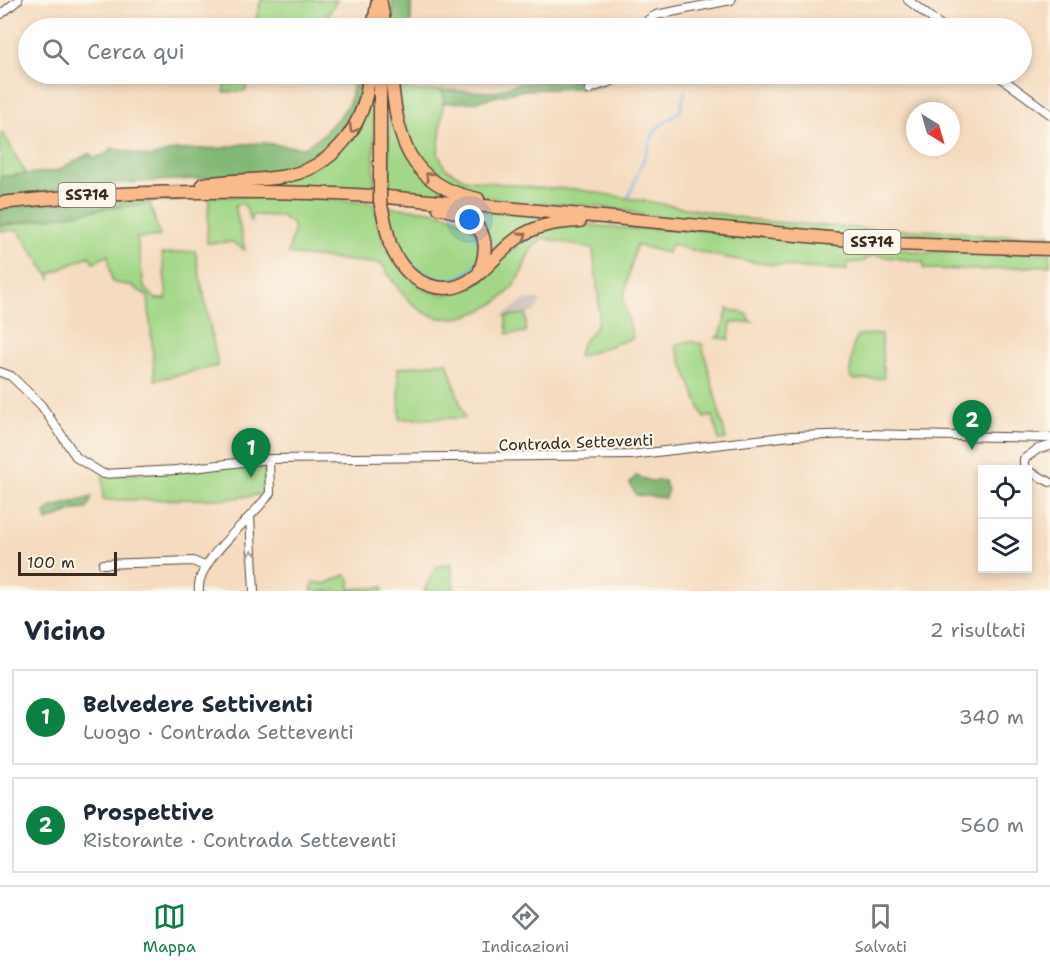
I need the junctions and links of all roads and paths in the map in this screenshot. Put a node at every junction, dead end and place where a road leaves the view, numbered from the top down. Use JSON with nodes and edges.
{"nodes":[{"id":1,"x":18,"y":0,"type":"edge"},
{"id":2,"x":731,"y":0,"type":"edge"},
{"id":3,"x":908,"y":0,"type":"edge"},
{"id":4,"x":380,"y":1,"type":"edge"},
{"id":5,"x":0,"y":15,"type":"edge"},
{"id":6,"x":376,"y":18,"type":"edge"},
{"id":7,"x":382,"y":18,"type":"edge"},
{"id":8,"x":651,"y":18,"type":"edge"},
{"id":9,"x":931,"y":18,"type":"edge"},
{"id":10,"x":368,"y":84,"type":"edge"},
{"id":11,"x":380,"y":84,"type":"edge"},
{"id":12,"x":392,"y":84,"type":"edge"},
{"id":13,"x":605,"y":84,"type":"edge"},
{"id":14,"x":1010,"y":84,"type":"edge"},
{"id":15,"x":589,"y":90,"type":"dead end"},
{"id":16,"x":1050,"y":114,"type":"edge"},
{"id":17,"x":150,"y":192,"type":"junction"},
{"id":18,"x":373,"y":196,"type":"dead end"},
{"id":19,"x":0,"y":203,"type":"edge"},
{"id":20,"x":544,"y":211,"type":"junction"},
{"id":21,"x":623,"y":219,"type":"junction"},
{"id":22,"x":1050,"y":249,"type":"edge"},
{"id":23,"x":479,"y":274,"type":"junction"},
{"id":24,"x":0,"y":372,"type":"edge"},
{"id":25,"x":1050,"y":438,"type":"edge"},
{"id":26,"x":1050,"y":446,"type":"edge"},
{"id":27,"x":269,"y":459,"type":"junction"},
{"id":28,"x":1025,"y":465,"type":"edge"},
{"id":29,"x":1032,"y":473,"type":"edge"},
{"id":30,"x":1050,"y":482,"type":"edge"},
{"id":31,"x":250,"y":517,"type":"junction"},
{"id":32,"x":103,"y":564,"type":"dead end"},
{"id":33,"x":207,"y":567,"type":"junction"},
{"id":34,"x":199,"y":591,"type":"edge"},
{"id":35,"x":254,"y":591,"type":"edge"}],
"edges":[{"from":1,"to":5,"type":"street"},
{"from":2,"to":8,"type":"street"},
{"from":3,"to":9,"type":"street"},
{"from":4,"to":6,"type":"highway"},
{"from":4,"to":7,"type":"highway"},
{"from":10,"to":17,"type":"highway","one_way":true},
{"from":11,"to":23,"type":"highway","bridge":true},
{"from":20,"to":12,"type":"highway","one_way":true},
{"from":13,"to":15,"type":"street"},
{"from":14,"to":16,"type":"street"},
{"from":17,"to":18,"type":"highway","number":"SS714"},
{"from":17,"to":19,"type":"highway","number":"SS714"},
{"from":20,"to":21,"type":"highway","number":"SS714"},
{"from":20,"to":23,"type":"highway","number":"SS714"},
{"from":21,"to":22,"type":"highway","number":"SS714"},
{"from":23,"to":21,"type":"highway","one_way":true},
{"from":24,"to":27,"type":"street","name":"Contrada Setteventi"},
{"from":25,"to":27,"type":"street","name":"Contrada Setteventi"},
{"from":26,"to":28,"type":"street"},
{"from":27,"to":31,"type":"street"},
{"from":29,"to":30,"type":"street"},
{"from":31,"to":33,"type":"street"},
{"from":35,"to":31,"type":"street","one_way":true},
{"from":32,"to":33,"type":"street"},
{"from":33,"to":34,"type":"street"}]}
